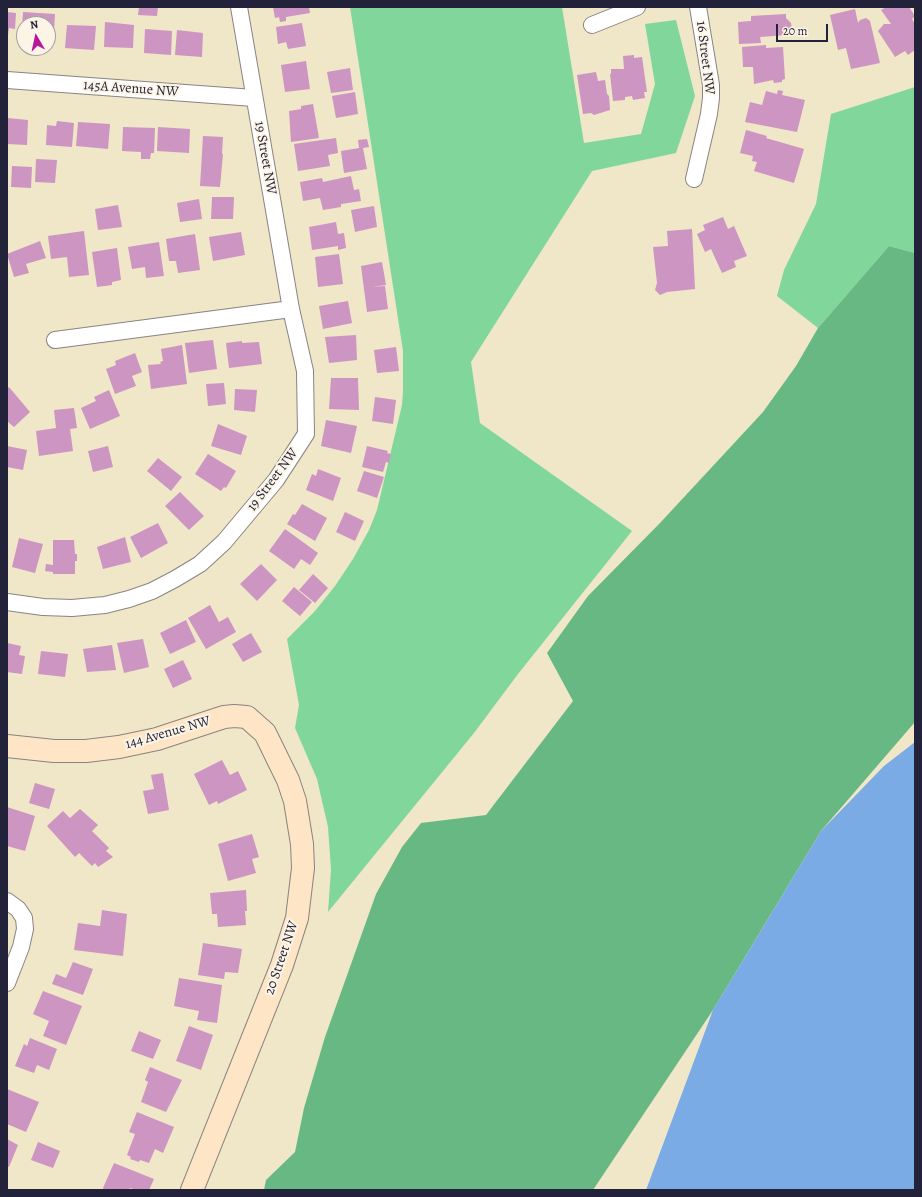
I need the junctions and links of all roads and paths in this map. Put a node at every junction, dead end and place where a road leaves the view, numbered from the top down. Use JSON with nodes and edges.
{"nodes":[{"id":1,"x":239,"y":7,"type":"edge"},
{"id":2,"x":637,"y":7,"type":"edge"},
{"id":3,"x":698,"y":7,"type":"edge"},
{"id":4,"x":592,"y":25,"type":"dead end"},
{"id":5,"x":7,"y":80,"type":"edge"},
{"id":6,"x":254,"y":98,"type":"junction"},
{"id":7,"x":694,"y":179,"type":"dead end"},
{"id":8,"x":291,"y":309,"type":"junction"},
{"id":9,"x":55,"y":340,"type":"dead end"},
{"id":10,"x":7,"y":602,"type":"edge"},
{"id":11,"x":234,"y":716,"type":"joint"},
{"id":12,"x":7,"y":746,"type":"edge"},
{"id":13,"x":7,"y":901,"type":"edge"},
{"id":14,"x":7,"y":982,"type":"edge"},
{"id":15,"x":192,"y":1190,"type":"edge"}],
"edges":[{"from":1,"to":6,"type":"street","name":"19 Street NW"},
{"from":2,"to":4,"type":"street"},
{"from":3,"to":7,"type":"street","name":"16 Street NW"},
{"from":5,"to":6,"type":"street","name":"145A Avenue NW"},
{"from":6,"to":8,"type":"street","name":"19 Street NW"},
{"from":8,"to":9,"type":"street"},
{"from":8,"to":10,"type":"street","name":"19 Street NW"},
{"from":11,"to":12,"type":"street","name":"144 Avenue NW"},
{"from":11,"to":15,"type":"street","name":"20 Street NW"},
{"from":13,"to":14,"type":"street"}]}
